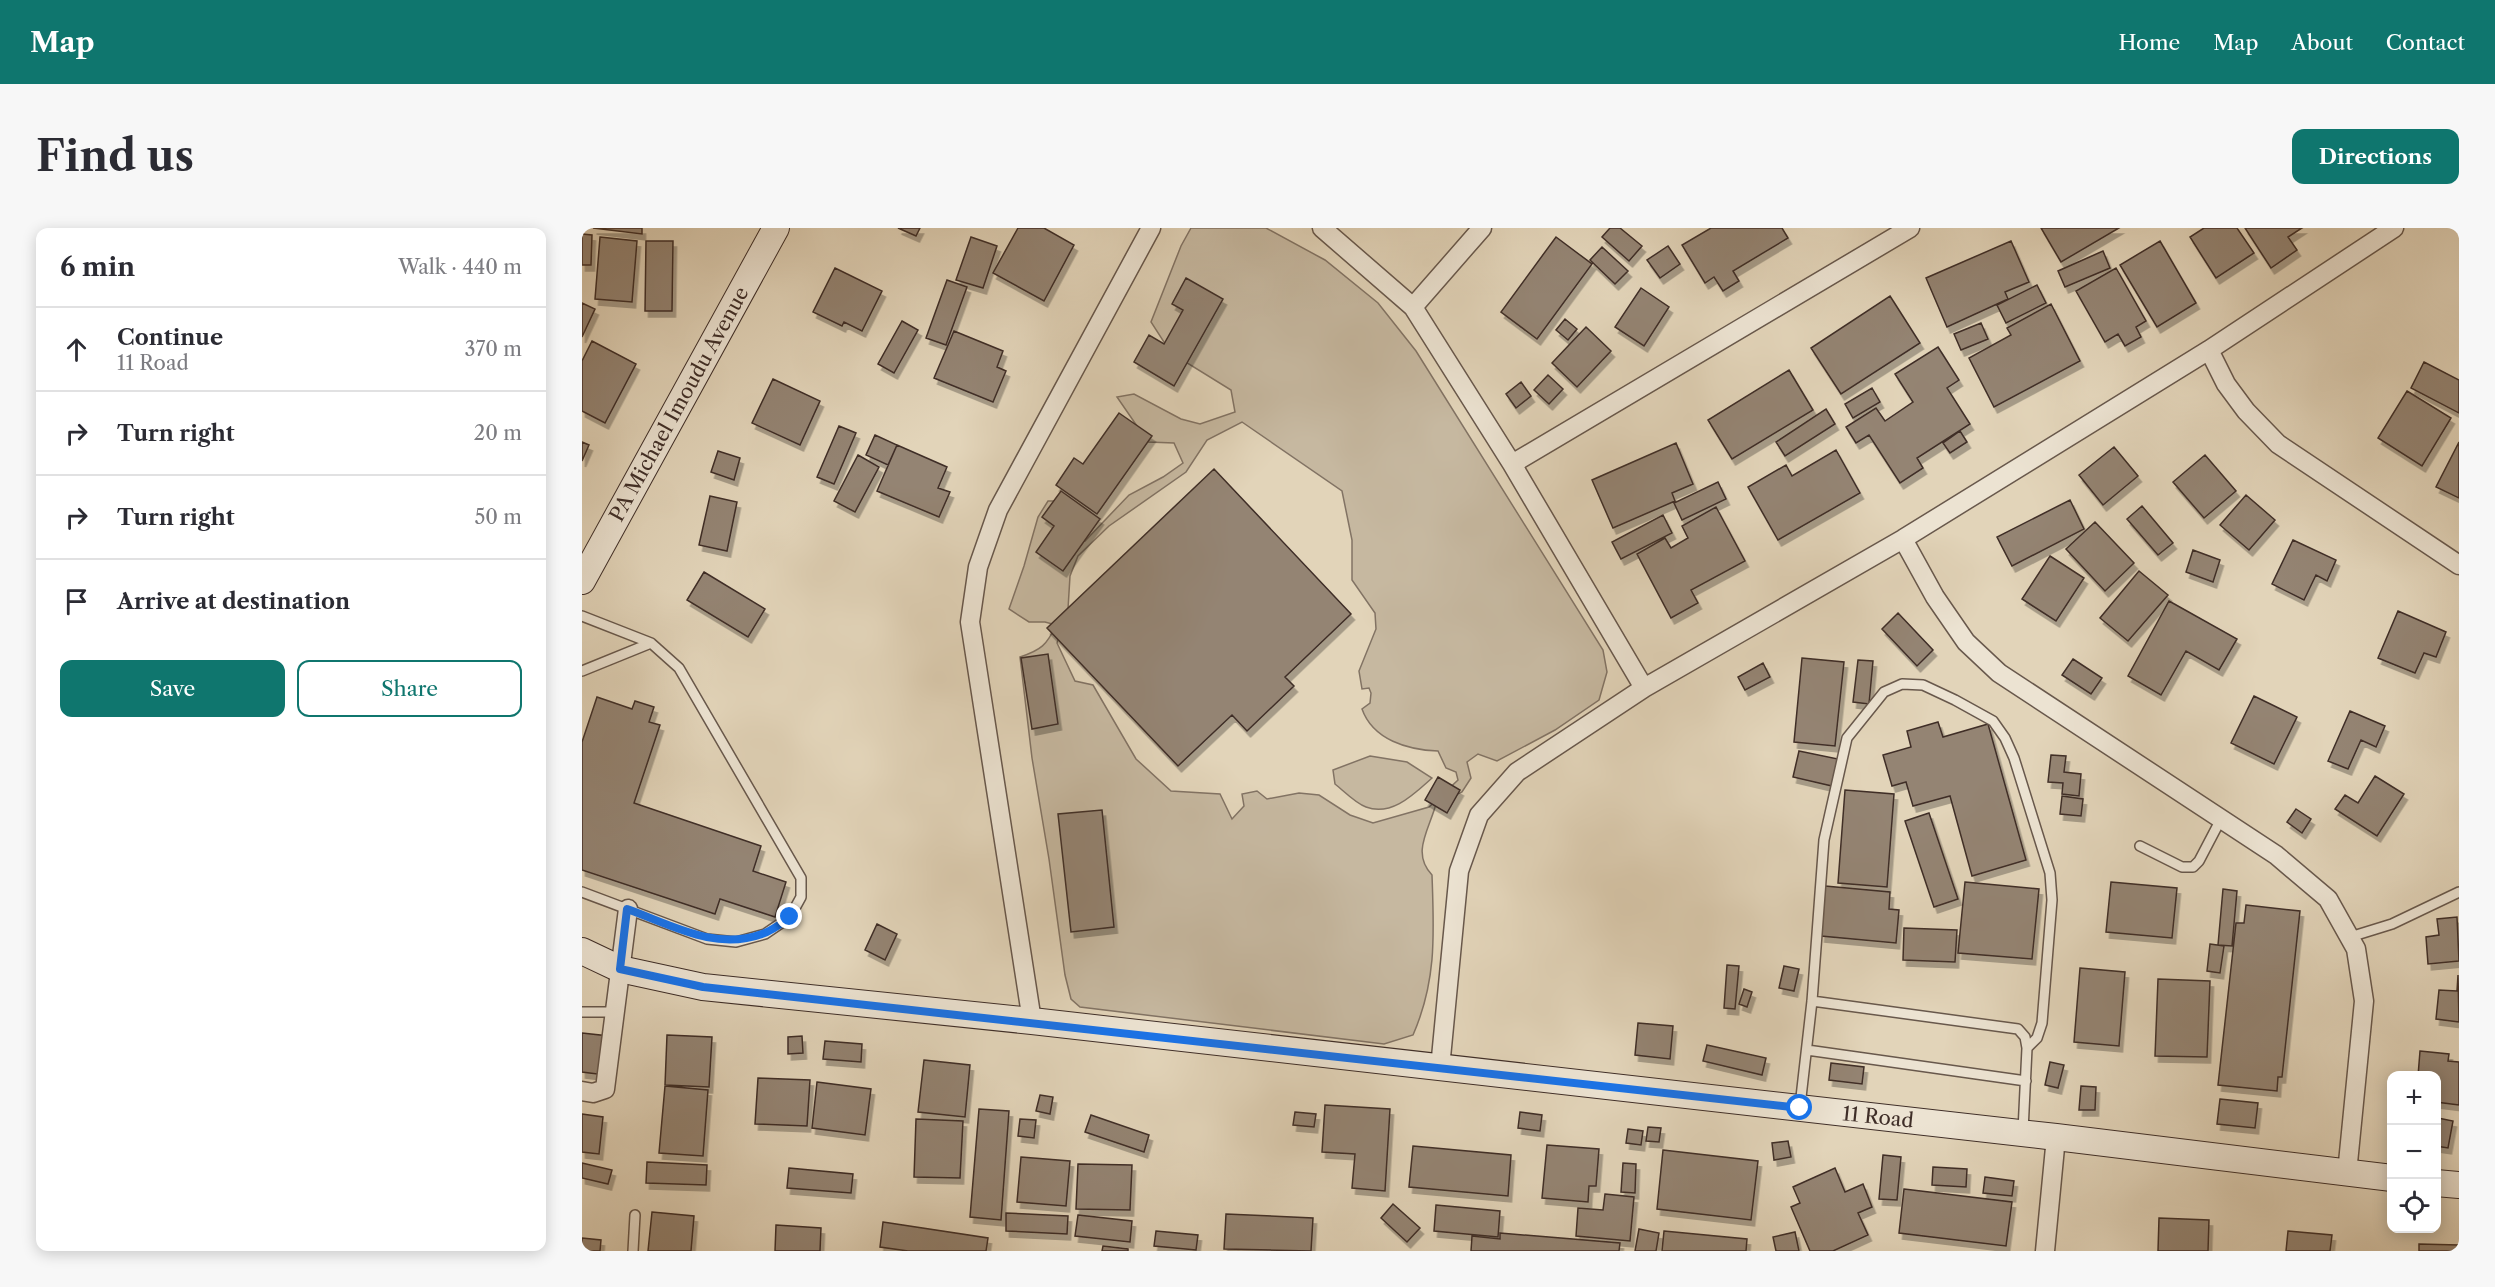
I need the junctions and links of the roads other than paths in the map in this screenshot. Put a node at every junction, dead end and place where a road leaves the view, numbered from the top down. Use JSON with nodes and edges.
{"nodes":[{"id":1,"x":776,"y":228,"type":"edge"},
{"id":2,"x":1151,"y":228,"type":"edge"},
{"id":3,"x":1322,"y":228,"type":"edge"},
{"id":4,"x":1482,"y":228,"type":"edge"},
{"id":5,"x":1910,"y":228,"type":"edge"},
{"id":6,"x":2394,"y":228,"type":"edge"},
{"id":7,"x":1413,"y":307,"type":"junction"},
{"id":8,"x":2209,"y":351,"type":"junction"},
{"id":9,"x":1512,"y":464,"type":"junction"},
{"id":10,"x":1903,"y":539,"type":"junction"},
{"id":11,"x":2459,"y":565,"type":"edge"},
{"id":12,"x":582,"y":581,"type":"edge"},
{"id":13,"x":582,"y":616,"type":"edge"},
{"id":14,"x":651,"y":643,"type":"junction"},
{"id":15,"x":582,"y":671,"type":"edge"},
{"id":16,"x":1644,"y":688,"type":"junction"},
{"id":17,"x":2221,"y":819,"type":"junction"},
{"id":18,"x":2140,"y":846,"type":"dead end"},
{"id":19,"x":582,"y":892,"type":"edge"},
{"id":20,"x":2459,"y":892,"type":"edge"},
{"id":21,"x":627,"y":909,"type":"junction"},
{"id":22,"x":2350,"y":937,"type":"junction"},
{"id":23,"x":582,"y":951,"type":"edge"},
{"id":24,"x":620,"y":969,"type":"junction"},
{"id":25,"x":1812,"y":1001,"type":"junction"},
{"id":26,"x":614,"y":1011,"type":"junction"},
{"id":27,"x":582,"y":1012,"type":"edge"},
{"id":28,"x":1032,"y":1021,"type":"junction"},
{"id":29,"x":2027,"y":1048,"type":"junction"},
{"id":30,"x":1807,"y":1050,"type":"junction"},
{"id":31,"x":1440,"y":1068,"type":"junction"},
{"id":32,"x":2026,"y":1081,"type":"junction"},
{"id":33,"x":582,"y":1091,"type":"edge"},
{"id":34,"x":1800,"y":1108,"type":"junction"},
{"id":35,"x":2023,"y":1133,"type":"junction"},
{"id":36,"x":2056,"y":1137,"type":"junction"},
{"id":37,"x":2347,"y":1173,"type":"junction"},
{"id":38,"x":2387,"y":1178,"type":"edge"},
{"id":39,"x":2441,"y":1183,"type":"edge"},
{"id":40,"x":2459,"y":1185,"type":"edge"},
{"id":41,"x":635,"y":1215,"type":"dead end"},
{"id":42,"x":633,"y":1251,"type":"edge"},
{"id":43,"x":2045,"y":1251,"type":"edge"}],
"edges":[{"from":1,"to":12,"type":"street","name":"PA Michael Imoudu Avenue"},
{"from":2,"to":28,"type":"street"},
{"from":3,"to":7,"type":"street"},
{"from":4,"to":7,"type":"street"},
{"from":5,"to":9,"type":"street"},
{"from":6,"to":8,"type":"street"},
{"from":7,"to":9,"type":"street"},
{"from":8,"to":10,"type":"street"},
{"from":8,"to":11,"type":"street"},
{"from":9,"to":16,"type":"street"},
{"from":10,"to":16,"type":"street"},
{"from":10,"to":17,"type":"street"},
{"from":13,"to":14,"type":"lane"},
{"from":14,"to":15,"type":"lane"},
{"from":14,"to":21,"type":"lane"},
{"from":16,"to":31,"type":"street"},
{"from":17,"to":18,"type":"lane"},
{"from":17,"to":22,"type":"street"},
{"from":19,"to":21,"type":"lane"},
{"from":20,"to":22,"type":"lane"},
{"from":21,"to":24,"type":"street"},
{"from":22,"to":37,"type":"street"},
{"from":23,"to":24,"type":"street","name":"11 Road"},
{"from":24,"to":26,"type":"street"},
{"from":24,"to":28,"type":"street","name":"11 Road"},
{"from":25,"to":29,"type":"lane"},
{"from":25,"to":29,"type":"lane"},
{"from":25,"to":30,"type":"lane"},
{"from":26,"to":27,"type":"lane"},
{"from":26,"to":33,"type":"street"},
{"from":28,"to":31,"type":"street","name":"11 Road"},
{"from":29,"to":32,"type":"lane"},
{"from":30,"to":32,"type":"lane"},
{"from":30,"to":34,"type":"lane"},
{"from":31,"to":34,"type":"street","name":"11 Road"},
{"from":32,"to":35,"type":"lane"},
{"from":34,"to":35,"type":"street","name":"11 Road"},
{"from":35,"to":36,"type":"street","name":"11 Road"},
{"from":36,"to":37,"type":"street","name":"11 Road"},
{"from":36,"to":43,"type":"street"},
{"from":37,"to":38,"type":"street","name":"11 Road"},
{"from":39,"to":40,"type":"street"},
{"from":41,"to":42,"type":"lane"}]}
